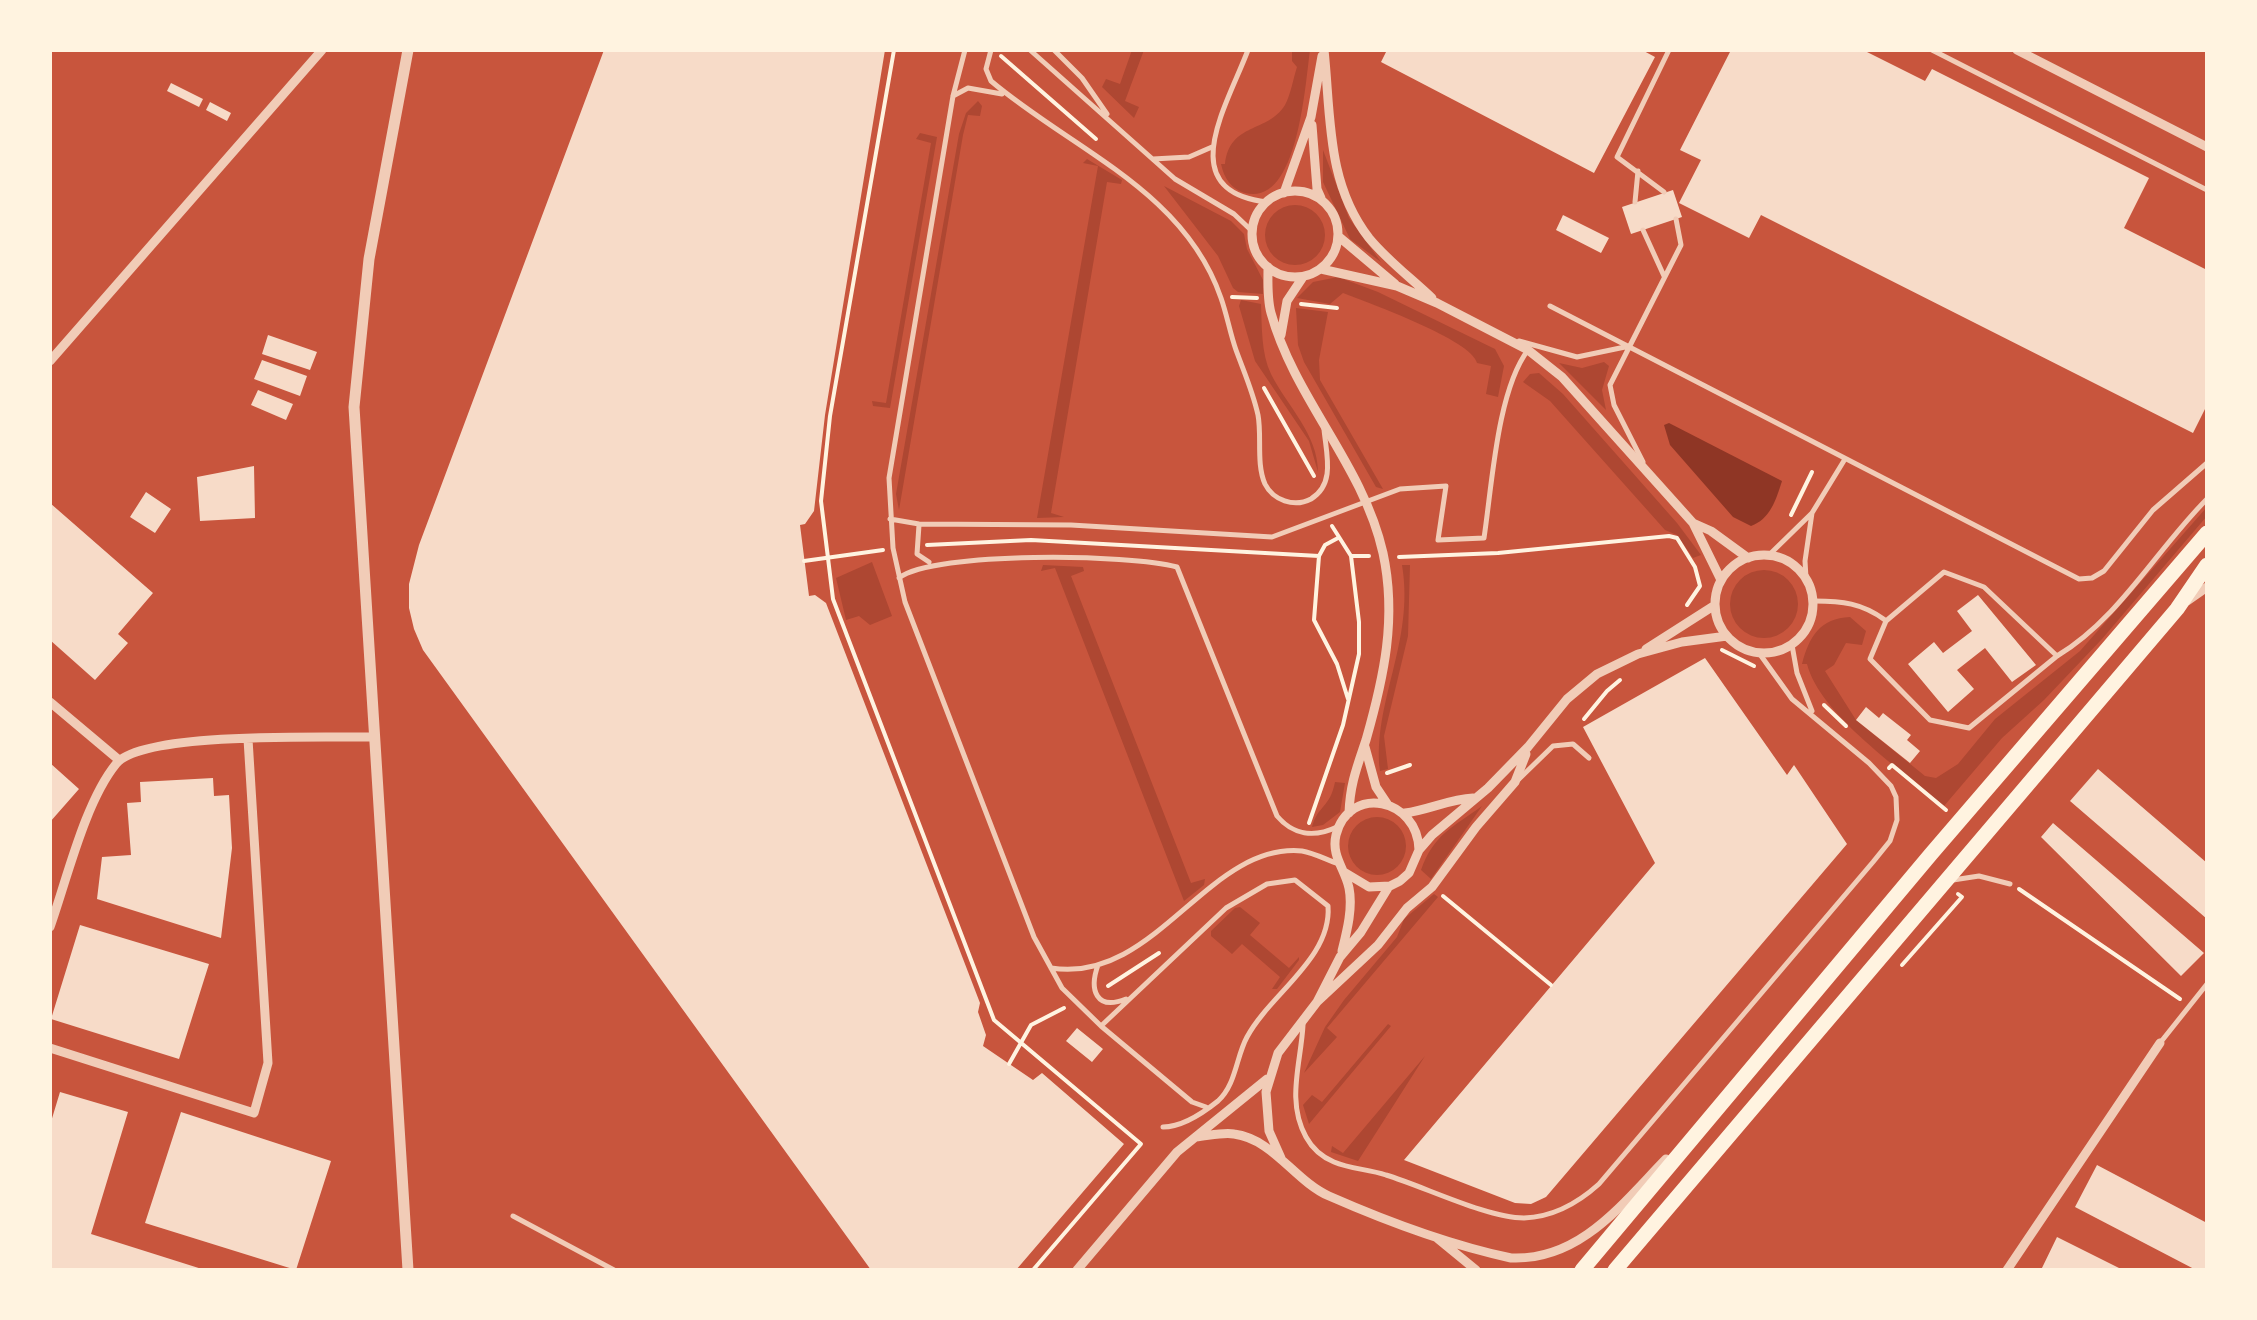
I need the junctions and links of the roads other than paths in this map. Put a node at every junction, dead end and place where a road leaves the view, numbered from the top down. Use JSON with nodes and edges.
{"nodes":[{"id":1,"x":322,"y":50,"type":"edge"},
{"id":2,"x":408,"y":50,"type":"edge"},
{"id":3,"x":965,"y":50,"type":"edge"},
{"id":4,"x":992,"y":50,"type":"edge"},
{"id":5,"x":1030,"y":50,"type":"edge"},
{"id":6,"x":1054,"y":50,"type":"edge"},
{"id":7,"x":1248,"y":50,"type":"edge"},
{"id":8,"x":1324,"y":50,"type":"edge"},
{"id":9,"x":1669,"y":50,"type":"edge"},
{"id":10,"x":1932,"y":50,"type":"edge"},
{"id":11,"x":2017,"y":50,"type":"edge"},
{"id":12,"x":953,"y":96,"type":"junction"},
{"id":13,"x":1010,"y":97,"type":"junction"},
{"id":14,"x":1311,"y":117,"type":"junction"},
{"id":15,"x":1112,"y":120,"type":"junction"},
{"id":16,"x":1212,"y":147,"type":"junction"},
{"id":17,"x":2207,"y":148,"type":"edge"},
{"id":18,"x":1154,"y":159,"type":"junction"},
{"id":19,"x":1638,"y":171,"type":"junction"},
{"id":20,"x":2207,"y":190,"type":"edge"},
{"id":21,"x":1664,"y":192,"type":"dead end"},
{"id":22,"x":1284,"y":193,"type":"junction"},
{"id":23,"x":1322,"y":200,"type":"junction"},
{"id":24,"x":1267,"y":202,"type":"junction"},
{"id":25,"x":1635,"y":202,"type":"dead end"},
{"id":26,"x":1676,"y":219,"type":"dead end"},
{"id":27,"x":1643,"y":230,"type":"dead end"},
{"id":28,"x":1252,"y":232,"type":"junction"},
{"id":29,"x":1338,"y":236,"type":"junction"},
{"id":30,"x":1268,"y":267,"type":"junction"},
{"id":31,"x":1321,"y":269,"type":"junction"},
{"id":32,"x":1303,"y":276,"type":"junction"},
{"id":33,"x":1664,"y":276,"type":"junction"},
{"id":34,"x":1397,"y":286,"type":"junction"},
{"id":35,"x":1437,"y":303,"type":"junction"},
{"id":36,"x":1550,"y":306,"type":"dead end"},
{"id":37,"x":1504,"y":336,"type":"junction"},
{"id":38,"x":1280,"y":338,"type":"junction"},
{"id":39,"x":1628,"y":346,"type":"junction"},
{"id":40,"x":1528,"y":350,"type":"junction"},
{"id":41,"x":50,"y":361,"type":"edge"},
{"id":42,"x":1324,"y":429,"type":"junction"},
{"id":43,"x":1845,"y":458,"type":"junction"},
{"id":44,"x":2207,"y":463,"type":"edge"},
{"id":45,"x":1649,"y":474,"type":"junction"},
{"id":46,"x":2207,"y":499,"type":"edge"},
{"id":47,"x":1368,"y":501,"type":"junction"},
{"id":48,"x":1812,"y":513,"type":"junction"},
{"id":49,"x":890,"y":520,"type":"junction"},
{"id":50,"x":1693,"y":523,"type":"junction"},
{"id":51,"x":919,"y":524,"type":"junction"},
{"id":52,"x":2207,"y":533,"type":"edge"},
{"id":53,"x":1769,"y":555,"type":"junction"},
{"id":54,"x":1748,"y":558,"type":"junction"},
{"id":55,"x":932,"y":564,"type":"junction"},
{"id":56,"x":2207,"y":566,"type":"edge"},
{"id":57,"x":899,"y":578,"type":"junction"},
{"id":58,"x":1806,"y":578,"type":"junction"},
{"id":59,"x":1722,"y":580,"type":"junction"},
{"id":60,"x":2207,"y":588,"type":"edge"},
{"id":61,"x":1814,"y":601,"type":"junction"},
{"id":62,"x":1715,"y":605,"type":"junction"},
{"id":63,"x":2177,"y":608,"type":"junction"},
{"id":64,"x":1886,"y":620,"type":"junction"},
{"id":65,"x":1726,"y":636,"type":"junction"},
{"id":66,"x":1792,"y":645,"type":"junction"},
{"id":67,"x":1759,"y":653,"type":"junction"},
{"id":68,"x":1638,"y":654,"type":"junction"},
{"id":69,"x":2057,"y":656,"type":"junction"},
{"id":70,"x":50,"y":702,"type":"edge"},
{"id":71,"x":1813,"y":714,"type":"junction"},
{"id":72,"x":373,"y":738,"type":"junction"},
{"id":73,"x":248,"y":739,"type":"junction"},
{"id":74,"x":1364,"y":744,"type":"junction"},
{"id":75,"x":1528,"y":747,"type":"junction"},
{"id":76,"x":1589,"y":758,"type":"dead end"},
{"id":77,"x":119,"y":760,"type":"junction"},
{"id":78,"x":1516,"y":782,"type":"junction"},
{"id":79,"x":1473,"y":798,"type":"junction"},
{"id":80,"x":1388,"y":804,"type":"junction"},
{"id":81,"x":1405,"y":813,"type":"junction"},
{"id":82,"x":1349,"y":814,"type":"junction"},
{"id":83,"x":1339,"y":826,"type":"junction"},
{"id":84,"x":1419,"y":850,"type":"junction"},
{"id":85,"x":1341,"y":868,"type":"junction"},
{"id":86,"x":1945,"y":883,"type":"junction"},
{"id":87,"x":2010,"y":884,"type":"road end"},
{"id":88,"x":1390,"y":886,"type":"junction"},
{"id":89,"x":50,"y":927,"type":"edge"},
{"id":90,"x":1340,"y":957,"type":"junction"},
{"id":91,"x":1098,"y":965,"type":"junction"},
{"id":92,"x":1051,"y":968,"type":"junction"},
{"id":93,"x":2207,"y":984,"type":"edge"},
{"id":94,"x":1128,"y":998,"type":"junction"},
{"id":95,"x":1317,"y":1002,"type":"junction"},
{"id":96,"x":1304,"y":1017,"type":"junction"},
{"id":97,"x":1101,"y":1026,"type":"junction"},
{"id":98,"x":2160,"y":1043,"type":"joint"},
{"id":99,"x":50,"y":1048,"type":"edge"},
{"id":100,"x":1269,"y":1077,"type":"junction"},
{"id":101,"x":1725,"y":1100,"type":"junction"},
{"id":102,"x":1206,"y":1107,"type":"junction"},
{"id":103,"x":1163,"y":1127,"type":"dead end"},
{"id":104,"x":1196,"y":1137,"type":"junction"},
{"id":105,"x":1283,"y":1160,"type":"junction"},
{"id":106,"x":514,"y":1216,"type":"dead end"},
{"id":107,"x":1431,"y":1234,"type":"junction"},
{"id":108,"x":408,"y":1270,"type":"edge"},
{"id":109,"x":614,"y":1270,"type":"edge"},
{"id":110,"x":1077,"y":1270,"type":"edge"},
{"id":111,"x":1476,"y":1270,"type":"edge"},
{"id":112,"x":1582,"y":1270,"type":"edge"},
{"id":113,"x":1616,"y":1270,"type":"edge"},
{"id":114,"x":2007,"y":1270,"type":"edge"}],
"edges":[{"from":1,"to":41,"type":"street"},
{"from":2,"to":72,"type":"street"},
{"from":3,"to":12,"type":"lane"},
{"from":4,"to":13,"type":"lane"},
{"from":5,"to":15,"type":"lane"},
{"from":6,"to":15,"type":"lane"},
{"from":7,"to":16,"type":"lane"},
{"from":8,"to":14,"type":"street"},
{"from":8,"to":35,"type":"street"},
{"from":9,"to":19,"type":"lane"},
{"from":10,"to":20,"type":"lane"},
{"from":11,"to":17,"type":"street"},
{"from":12,"to":13,"type":"lane"},
{"from":12,"to":49,"type":"lane"},
{"from":13,"to":42,"type":"lane"},
{"from":14,"to":22,"type":"street"},
{"from":14,"to":23,"type":"street"},
{"from":15,"to":18,"type":"lane"},
{"from":16,"to":18,"type":"lane"},
{"from":16,"to":24,"type":"lane"},
{"from":18,"to":28,"type":"lane"},
{"from":19,"to":21,"type":"lane"},
{"from":19,"to":25,"type":"lane"},
{"from":22,"to":23,"type":"street"},
{"from":22,"to":24,"type":"street"},
{"from":23,"to":29,"type":"street"},
{"from":24,"to":28,"type":"street"},
{"from":26,"to":33,"type":"lane"},
{"from":27,"to":33,"type":"lane"},
{"from":28,"to":30,"type":"street"},
{"from":29,"to":31,"type":"street"},
{"from":29,"to":34,"type":"street"},
{"from":30,"to":32,"type":"street"},
{"from":30,"to":38,"type":"street"},
{"from":31,"to":32,"type":"street"},
{"from":31,"to":34,"type":"street"},
{"from":32,"to":38,"type":"street"},
{"from":33,"to":39,"type":"lane"},
{"from":34,"to":35,"type":"street"},
{"from":35,"to":37,"type":"street"},
{"from":36,"to":39,"type":"lane"},
{"from":37,"to":39,"type":"lane"},
{"from":37,"to":40,"type":"street"},
{"from":38,"to":42,"type":"street"},
{"from":39,"to":43,"type":"lane"},
{"from":39,"to":45,"type":"lane"},
{"from":40,"to":45,"type":"street"},
{"from":40,"to":47,"type":"lane"},
{"from":42,"to":47,"type":"street"},
{"from":43,"to":44,"type":"lane"},
{"from":43,"to":48,"type":"lane"},
{"from":45,"to":50,"type":"street"},
{"from":46,"to":69,"type":"lane"},
{"from":47,"to":51,"type":"lane"},
{"from":47,"to":74,"type":"street"},
{"from":48,"to":53,"type":"lane"},
{"from":48,"to":58,"type":"lane"},
{"from":49,"to":51,"type":"lane"},
{"from":49,"to":57,"type":"lane"},
{"from":50,"to":54,"type":"street"},
{"from":50,"to":59,"type":"street"},
{"from":51,"to":55,"type":"lane"},
{"from":52,"to":101,"type":"main road"},
{"from":53,"to":54,"type":"street"},
{"from":53,"to":58,"type":"street"},
{"from":54,"to":59,"type":"street"},
{"from":55,"to":57,"type":"lane"},
{"from":55,"to":83,"type":"lane"},
{"from":56,"to":63,"type":"main road"},
{"from":57,"to":92,"type":"lane"},
{"from":58,"to":61,"type":"street"},
{"from":59,"to":62,"type":"street"},
{"from":60,"to":63,"type":"street"},
{"from":61,"to":64,"type":"lane"},
{"from":61,"to":66,"type":"street"},
{"from":62,"to":65,"type":"street"},
{"from":62,"to":68,"type":"street"},
{"from":63,"to":86,"type":"main road"},
{"from":64,"to":69,"type":"lane"},
{"from":64,"to":69,"type":"lane"},
{"from":65,"to":67,"type":"street"},
{"from":65,"to":68,"type":"street"},
{"from":66,"to":67,"type":"street"},
{"from":66,"to":71,"type":"lane"},
{"from":67,"to":71,"type":"lane"},
{"from":68,"to":75,"type":"street"},
{"from":70,"to":77,"type":"street"},
{"from":71,"to":96,"type":"lane"},
{"from":72,"to":73,"type":"street"},
{"from":72,"to":108,"type":"street"},
{"from":73,"to":77,"type":"street"},
{"from":73,"to":99,"type":"street"},
{"from":74,"to":80,"type":"street"},
{"from":74,"to":82,"type":"street"},
{"from":75,"to":78,"type":"street"},
{"from":75,"to":79,"type":"street"},
{"from":76,"to":78,"type":"lane"},
{"from":77,"to":89,"type":"street"},
{"from":78,"to":95,"type":"street"},
{"from":79,"to":81,"type":"street"},
{"from":79,"to":84,"type":"street"},
{"from":80,"to":81,"type":"street"},
{"from":80,"to":82,"type":"street"},
{"from":81,"to":84,"type":"street"},
{"from":82,"to":83,"type":"street"},
{"from":83,"to":85,"type":"street"},
{"from":84,"to":88,"type":"street"},
{"from":85,"to":88,"type":"street"},
{"from":85,"to":90,"type":"street"},
{"from":85,"to":91,"type":"lane"},
{"from":86,"to":87,"type":"lane"},
{"from":86,"to":113,"type":"main road"},
{"from":88,"to":90,"type":"street"},
{"from":90,"to":95,"type":"street"},
{"from":91,"to":92,"type":"lane"},
{"from":91,"to":94,"type":"lane"},
{"from":92,"to":97,"type":"lane"},
{"from":93,"to":98,"type":"lane"},
{"from":94,"to":97,"type":"lane"},
{"from":94,"to":102,"type":"lane"},
{"from":95,"to":96,"type":"street"},
{"from":96,"to":100,"type":"street"},
{"from":97,"to":102,"type":"lane"},
{"from":98,"to":114,"type":"street"},
{"from":100,"to":104,"type":"street"},
{"from":100,"to":105,"type":"street"},
{"from":101,"to":107,"type":"street"},
{"from":101,"to":112,"type":"main road"},
{"from":102,"to":103,"type":"lane"},
{"from":104,"to":105,"type":"street"},
{"from":104,"to":110,"type":"street"},
{"from":105,"to":107,"type":"street"},
{"from":106,"to":109,"type":"lane"},
{"from":107,"to":111,"type":"street"}]}
